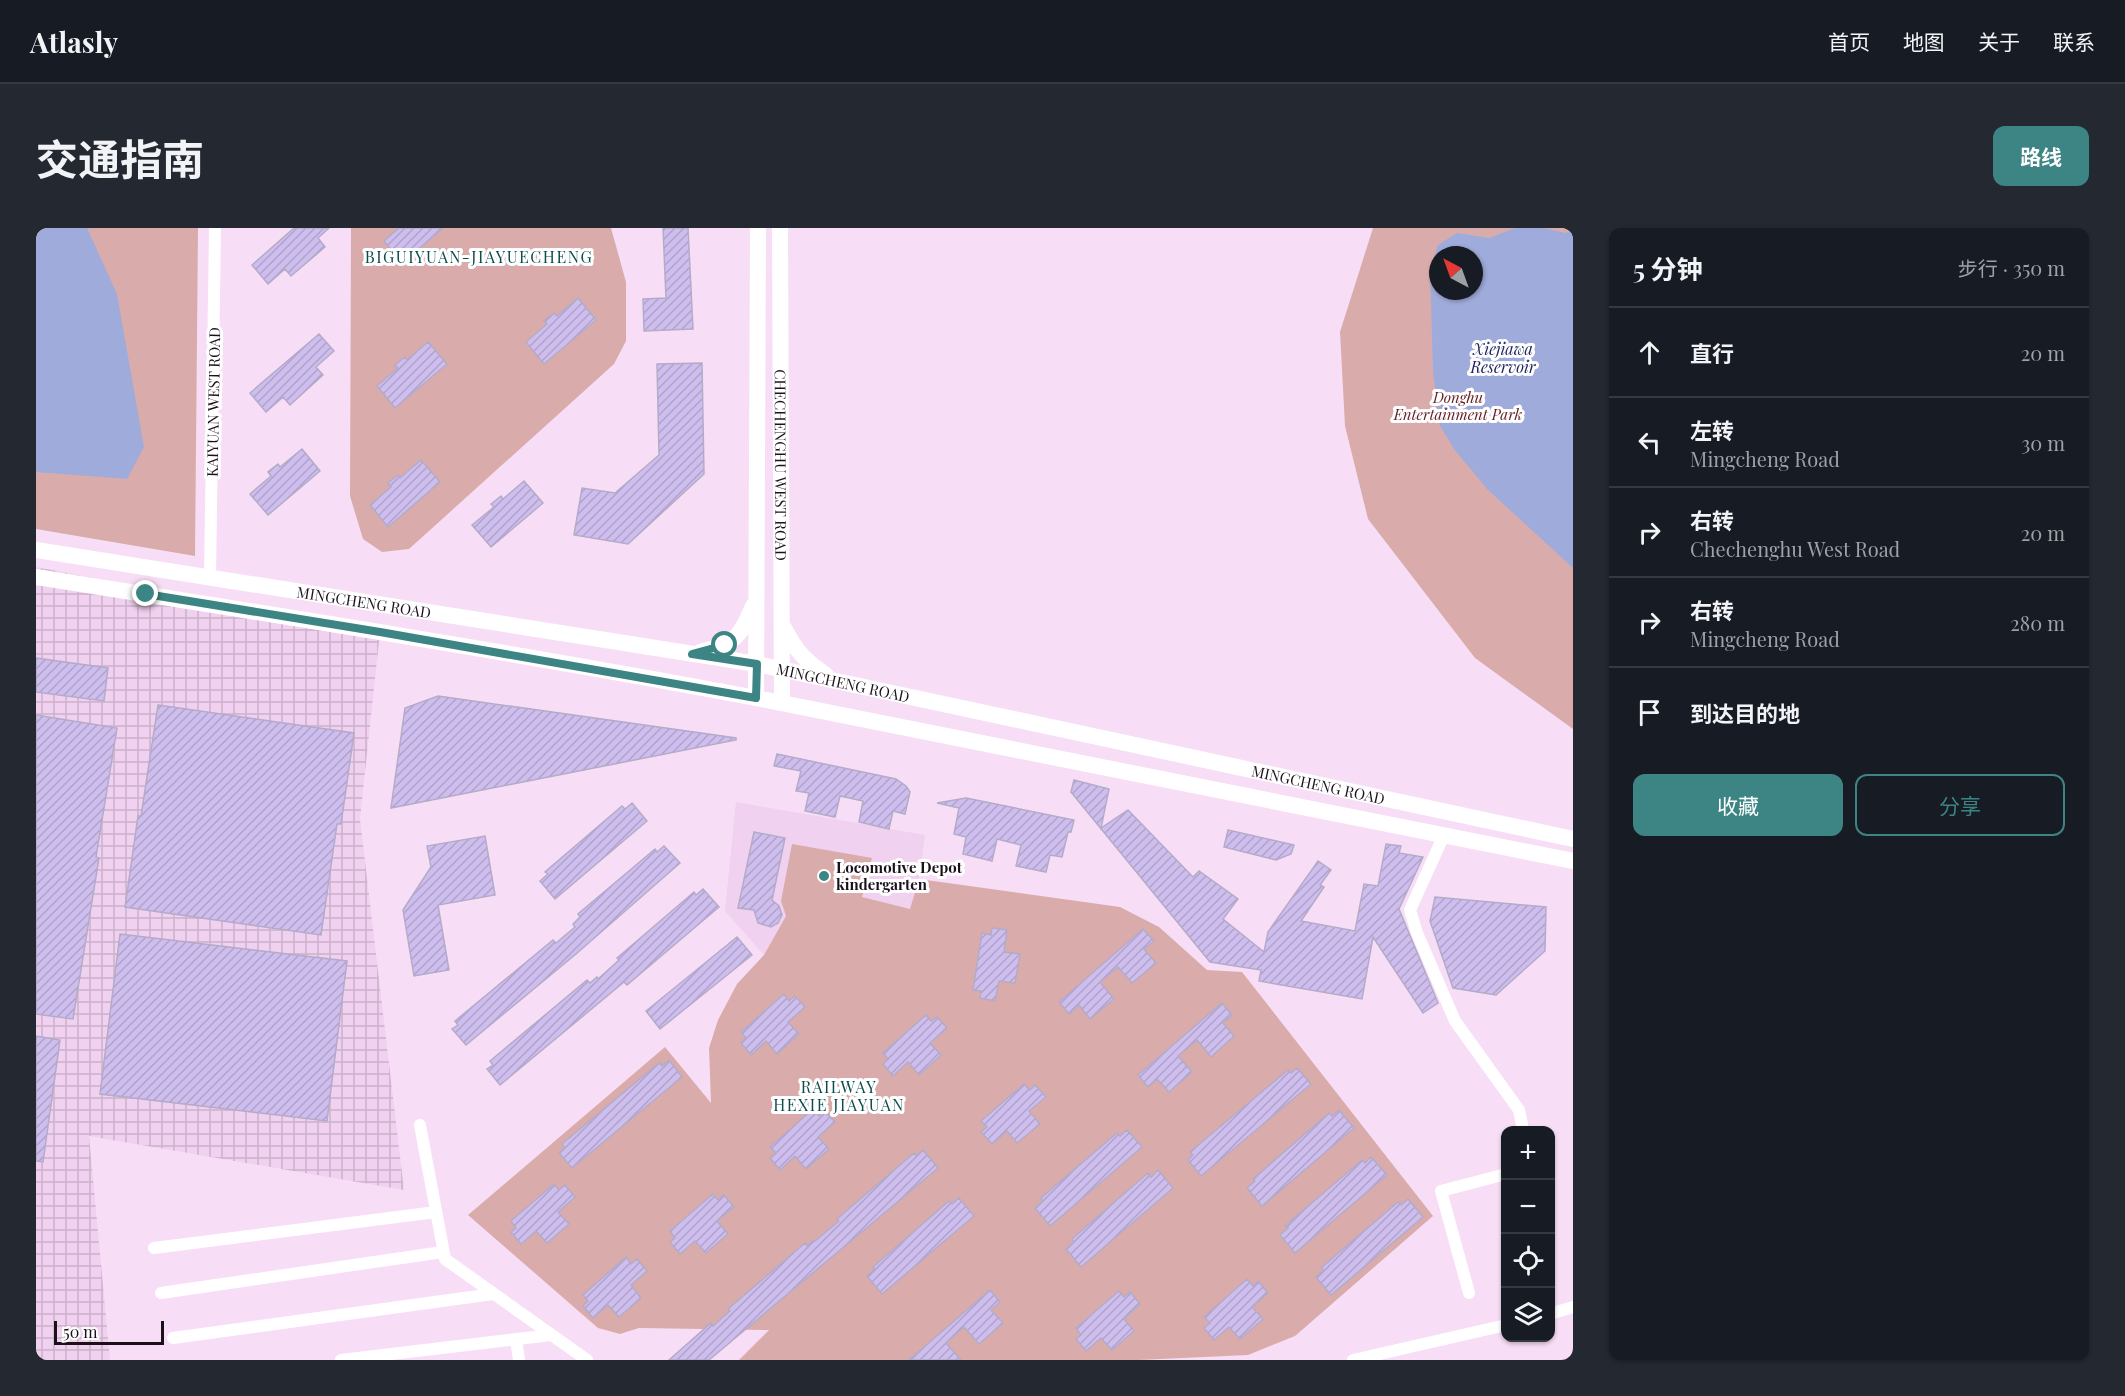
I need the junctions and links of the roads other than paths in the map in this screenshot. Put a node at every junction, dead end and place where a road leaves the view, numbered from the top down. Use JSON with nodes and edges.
{"nodes":[{"id":1,"x":215,"y":228,"type":"edge"},
{"id":2,"x":758,"y":228,"type":"edge"},
{"id":3,"x":780,"y":228,"type":"edge"},
{"id":4,"x":36,"y":550,"type":"edge"},
{"id":5,"x":36,"y":577,"type":"edge"},
{"id":6,"x":210,"y":577,"type":"junction"},
{"id":7,"x":757,"y":596,"type":"junction"},
{"id":8,"x":783,"y":626,"type":"junction"},
{"id":9,"x":692,"y":654,"type":"junction"},
{"id":10,"x":757,"y":664,"type":"junction"},
{"id":11,"x":783,"y":670,"type":"junction"},
{"id":12,"x":834,"y":681,"type":"junction"},
{"id":13,"x":756,"y":698,"type":"junction"},
{"id":14,"x":782,"y":704,"type":"junction"},
{"id":15,"x":1444,"y":835,"type":"junction"},
{"id":16,"x":1573,"y":838,"type":"edge"},
{"id":17,"x":1573,"y":861,"type":"edge"},
{"id":18,"x":420,"y":1125,"type":"dead end"},
{"id":19,"x":1522,"y":1126,"type":"edge"},
{"id":20,"x":1501,"y":1175,"type":"edge"},
{"id":21,"x":436,"y":1212,"type":"junction"},
{"id":22,"x":154,"y":1248,"type":"dead end"},
{"id":23,"x":443,"y":1252,"type":"junction"},
{"id":24,"x":161,"y":1293,"type":"dead end"},
{"id":25,"x":1469,"y":1293,"type":"dead end"},
{"id":26,"x":493,"y":1294,"type":"junction"},
{"id":27,"x":1573,"y":1307,"type":"edge"},
{"id":28,"x":1555,"y":1313,"type":"edge"},
{"id":29,"x":1501,"y":1326,"type":"edge"},
{"id":30,"x":551,"y":1335,"type":"junction"},
{"id":31,"x":174,"y":1338,"type":"dead end"},
{"id":32,"x":516,"y":1339,"type":"junction"},
{"id":33,"x":341,"y":1360,"type":"edge"},
{"id":34,"x":519,"y":1360,"type":"edge"},
{"id":35,"x":587,"y":1360,"type":"edge"},
{"id":36,"x":1353,"y":1360,"type":"edge"}],
"edges":[{"from":1,"to":6,"type":"street","name":"KAIYUAN WEST ROAD"},
{"from":2,"to":7,"type":"main road","name":"CHECHENGHU WEST ROAD"},
{"from":3,"to":8,"type":"main road","name":"CHECHENGHU WEST ROAD"},
{"from":4,"to":6,"type":"main road","name":"MINGCHENG ROAD"},
{"from":5,"to":13,"type":"main road","name":"MINGCHENG ROAD"},
{"from":6,"to":9,"type":"main road","name":"MINGCHENG ROAD"},
{"from":7,"to":9,"type":"main road"},
{"from":7,"to":10,"type":"main road","name":"CHECHENGHU WEST ROAD"},
{"from":8,"to":11,"type":"main road","name":"CHECHENGHU WEST ROAD"},
{"from":8,"to":12,"type":"main road"},
{"from":9,"to":10,"type":"main road","name":"MINGCHENG ROAD"},
{"from":10,"to":11,"type":"main road","name":"MINGCHENG ROAD"},
{"from":10,"to":13,"type":"main road","name":"CHECHENGHU WEST ROAD"},
{"from":11,"to":12,"type":"main road","name":"MINGCHENG ROAD"},
{"from":11,"to":14,"type":"main road","name":"CHECHENGHU WEST ROAD"},
{"from":12,"to":16,"type":"main road","name":"MINGCHENG ROAD"},
{"from":13,"to":14,"type":"main road","name":"MINGCHENG ROAD"},
{"from":14,"to":15,"type":"main road","name":"MINGCHENG ROAD"},
{"from":15,"to":17,"type":"main road","name":"MINGCHENG ROAD"},
{"from":15,"to":19,"type":"street"},
{"from":18,"to":21,"type":"street"},
{"from":20,"to":25,"type":"street"},
{"from":21,"to":22,"type":"street"},
{"from":21,"to":23,"type":"street"},
{"from":23,"to":24,"type":"street"},
{"from":23,"to":26,"type":"street"},
{"from":26,"to":30,"type":"street"},
{"from":26,"to":31,"type":"street"},
{"from":27,"to":28,"type":"street"},
{"from":29,"to":36,"type":"street"},
{"from":30,"to":32,"type":"street"},
{"from":30,"to":35,"type":"street"},
{"from":32,"to":33,"type":"street"},
{"from":32,"to":34,"type":"street"}]}
